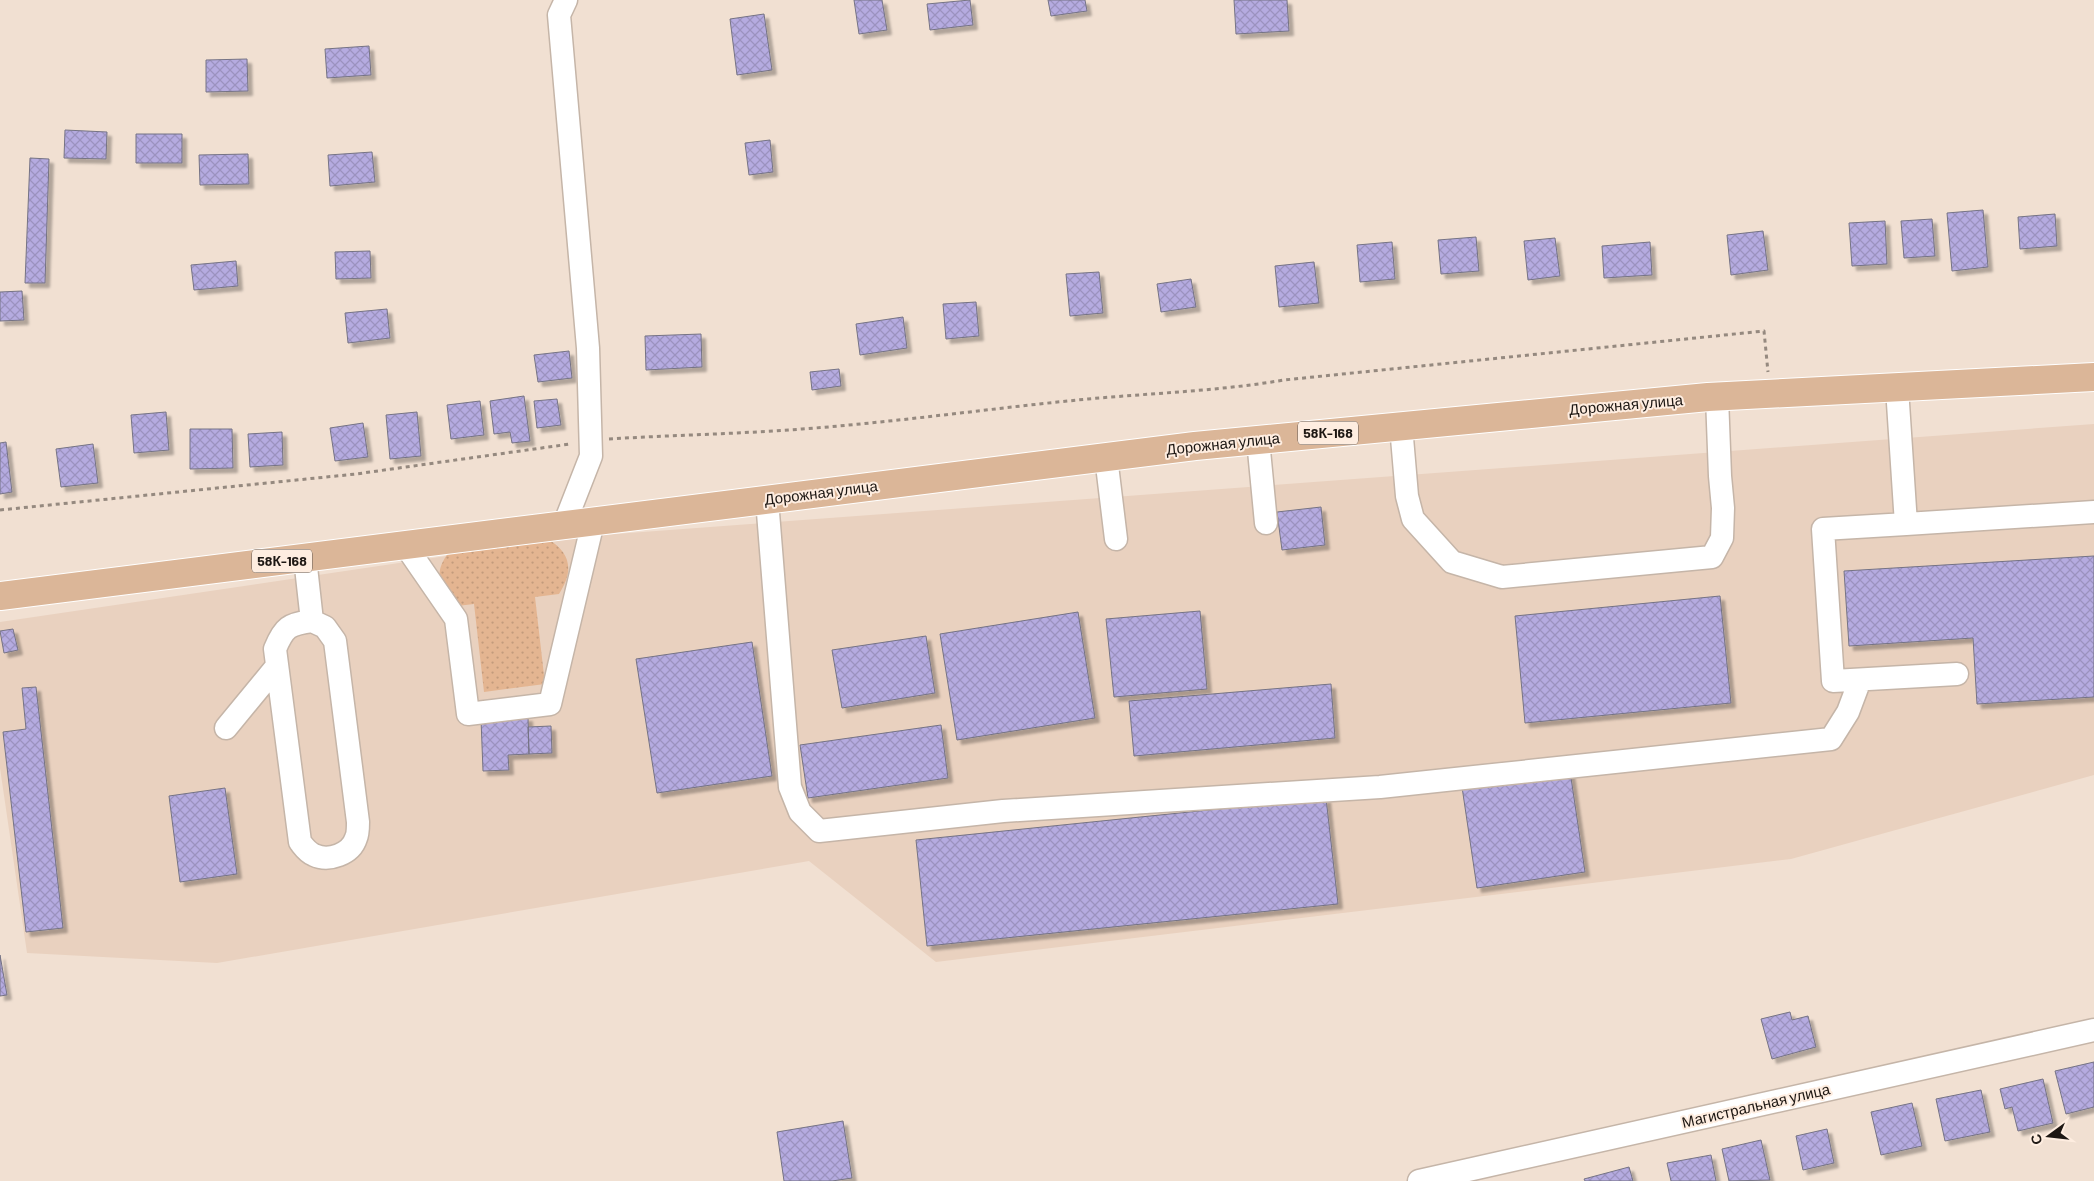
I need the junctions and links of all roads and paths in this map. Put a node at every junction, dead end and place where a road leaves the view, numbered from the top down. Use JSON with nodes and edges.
{"nodes":[{"id":1,"x":563,"y":7,"type":"edge"},
{"id":2,"x":2094,"y":377,"type":"edge"},
{"id":3,"x":1768,"y":378,"type":"dead end"},
{"id":4,"x":1897,"y":388,"type":"junction"},
{"id":5,"x":1717,"y":397,"type":"junction"},
{"id":6,"x":1401,"y":426,"type":"junction"},
{"id":7,"x":1258,"y":440,"type":"junction"},
{"id":8,"x":591,"y":441,"type":"junction"},
{"id":9,"x":1106,"y":457,"type":"junction"},
{"id":10,"x":767,"y":500,"type":"junction"},
{"id":11,"x":0,"y":510,"type":"edge"},
{"id":12,"x":2094,"y":512,"type":"edge"},
{"id":13,"x":593,"y":522,"type":"junction"},
{"id":14,"x":1266,"y":523,"type":"dead end"},
{"id":15,"x":1906,"y":524,"type":"junction"},
{"id":16,"x":564,"y":525,"type":"junction"},
{"id":17,"x":1116,"y":539,"type":"dead end"},
{"id":18,"x":405,"y":545,"type":"junction"},
{"id":19,"x":305,"y":558,"type":"junction"},
{"id":20,"x":0,"y":596,"type":"edge"},
{"id":21,"x":312,"y":621,"type":"junction"},
{"id":22,"x":277,"y":666,"type":"junction"},
{"id":23,"x":1957,"y":674,"type":"dead end"},
{"id":24,"x":1860,"y":680,"type":"junction"},
{"id":25,"x":226,"y":728,"type":"dead end"},
{"id":26,"x":2094,"y":1030,"type":"edge"},
{"id":27,"x":1419,"y":1181,"type":"edge"}],
"edges":[{"from":1,"to":8,"type":"street"},
{"from":2,"to":4,"type":"main road","name":"Дорожная улица","number":"58К-168"},
{"from":3,"to":8,"type":"path"},
{"from":4,"to":5,"type":"main road","name":"Дорожная улица","number":"58К-168"},
{"from":4,"to":15,"type":"street"},
{"from":5,"to":6,"type":"main road","name":"Дорожная улица","number":"58К-168"},
{"from":5,"to":6,"type":"street"},
{"from":6,"to":7,"type":"main road","name":"Дорожная улица","number":"58К-168"},
{"from":7,"to":9,"type":"main road","name":"Дорожная улица","number":"58К-168"},
{"from":7,"to":14,"type":"street"},
{"from":8,"to":11,"type":"path"},
{"from":8,"to":16,"type":"street"},
{"from":9,"to":10,"type":"main road","name":"Дорожная улица","number":"58К-168"},
{"from":9,"to":17,"type":"street"},
{"from":10,"to":13,"type":"main road","name":"Дорожная улица","number":"58К-168"},
{"from":10,"to":24,"type":"street"},
{"from":12,"to":15,"type":"street"},
{"from":13,"to":16,"type":"main road","name":"Дорожная улица","number":"58К-168"},
{"from":13,"to":18,"type":"street"},
{"from":15,"to":24,"type":"street"},
{"from":16,"to":18,"type":"main road","number":"58К-168"},
{"from":18,"to":19,"type":"main road","number":"58К-168"},
{"from":19,"to":20,"type":"main road","number":"58К-168"},
{"from":19,"to":21,"type":"street"},
{"from":21,"to":22,"type":"street"},
{"from":21,"to":22,"type":"street"},
{"from":22,"to":25,"type":"street"},
{"from":23,"to":24,"type":"street"},
{"from":26,"to":27,"type":"street","name":"Магистральная улица"}]}
